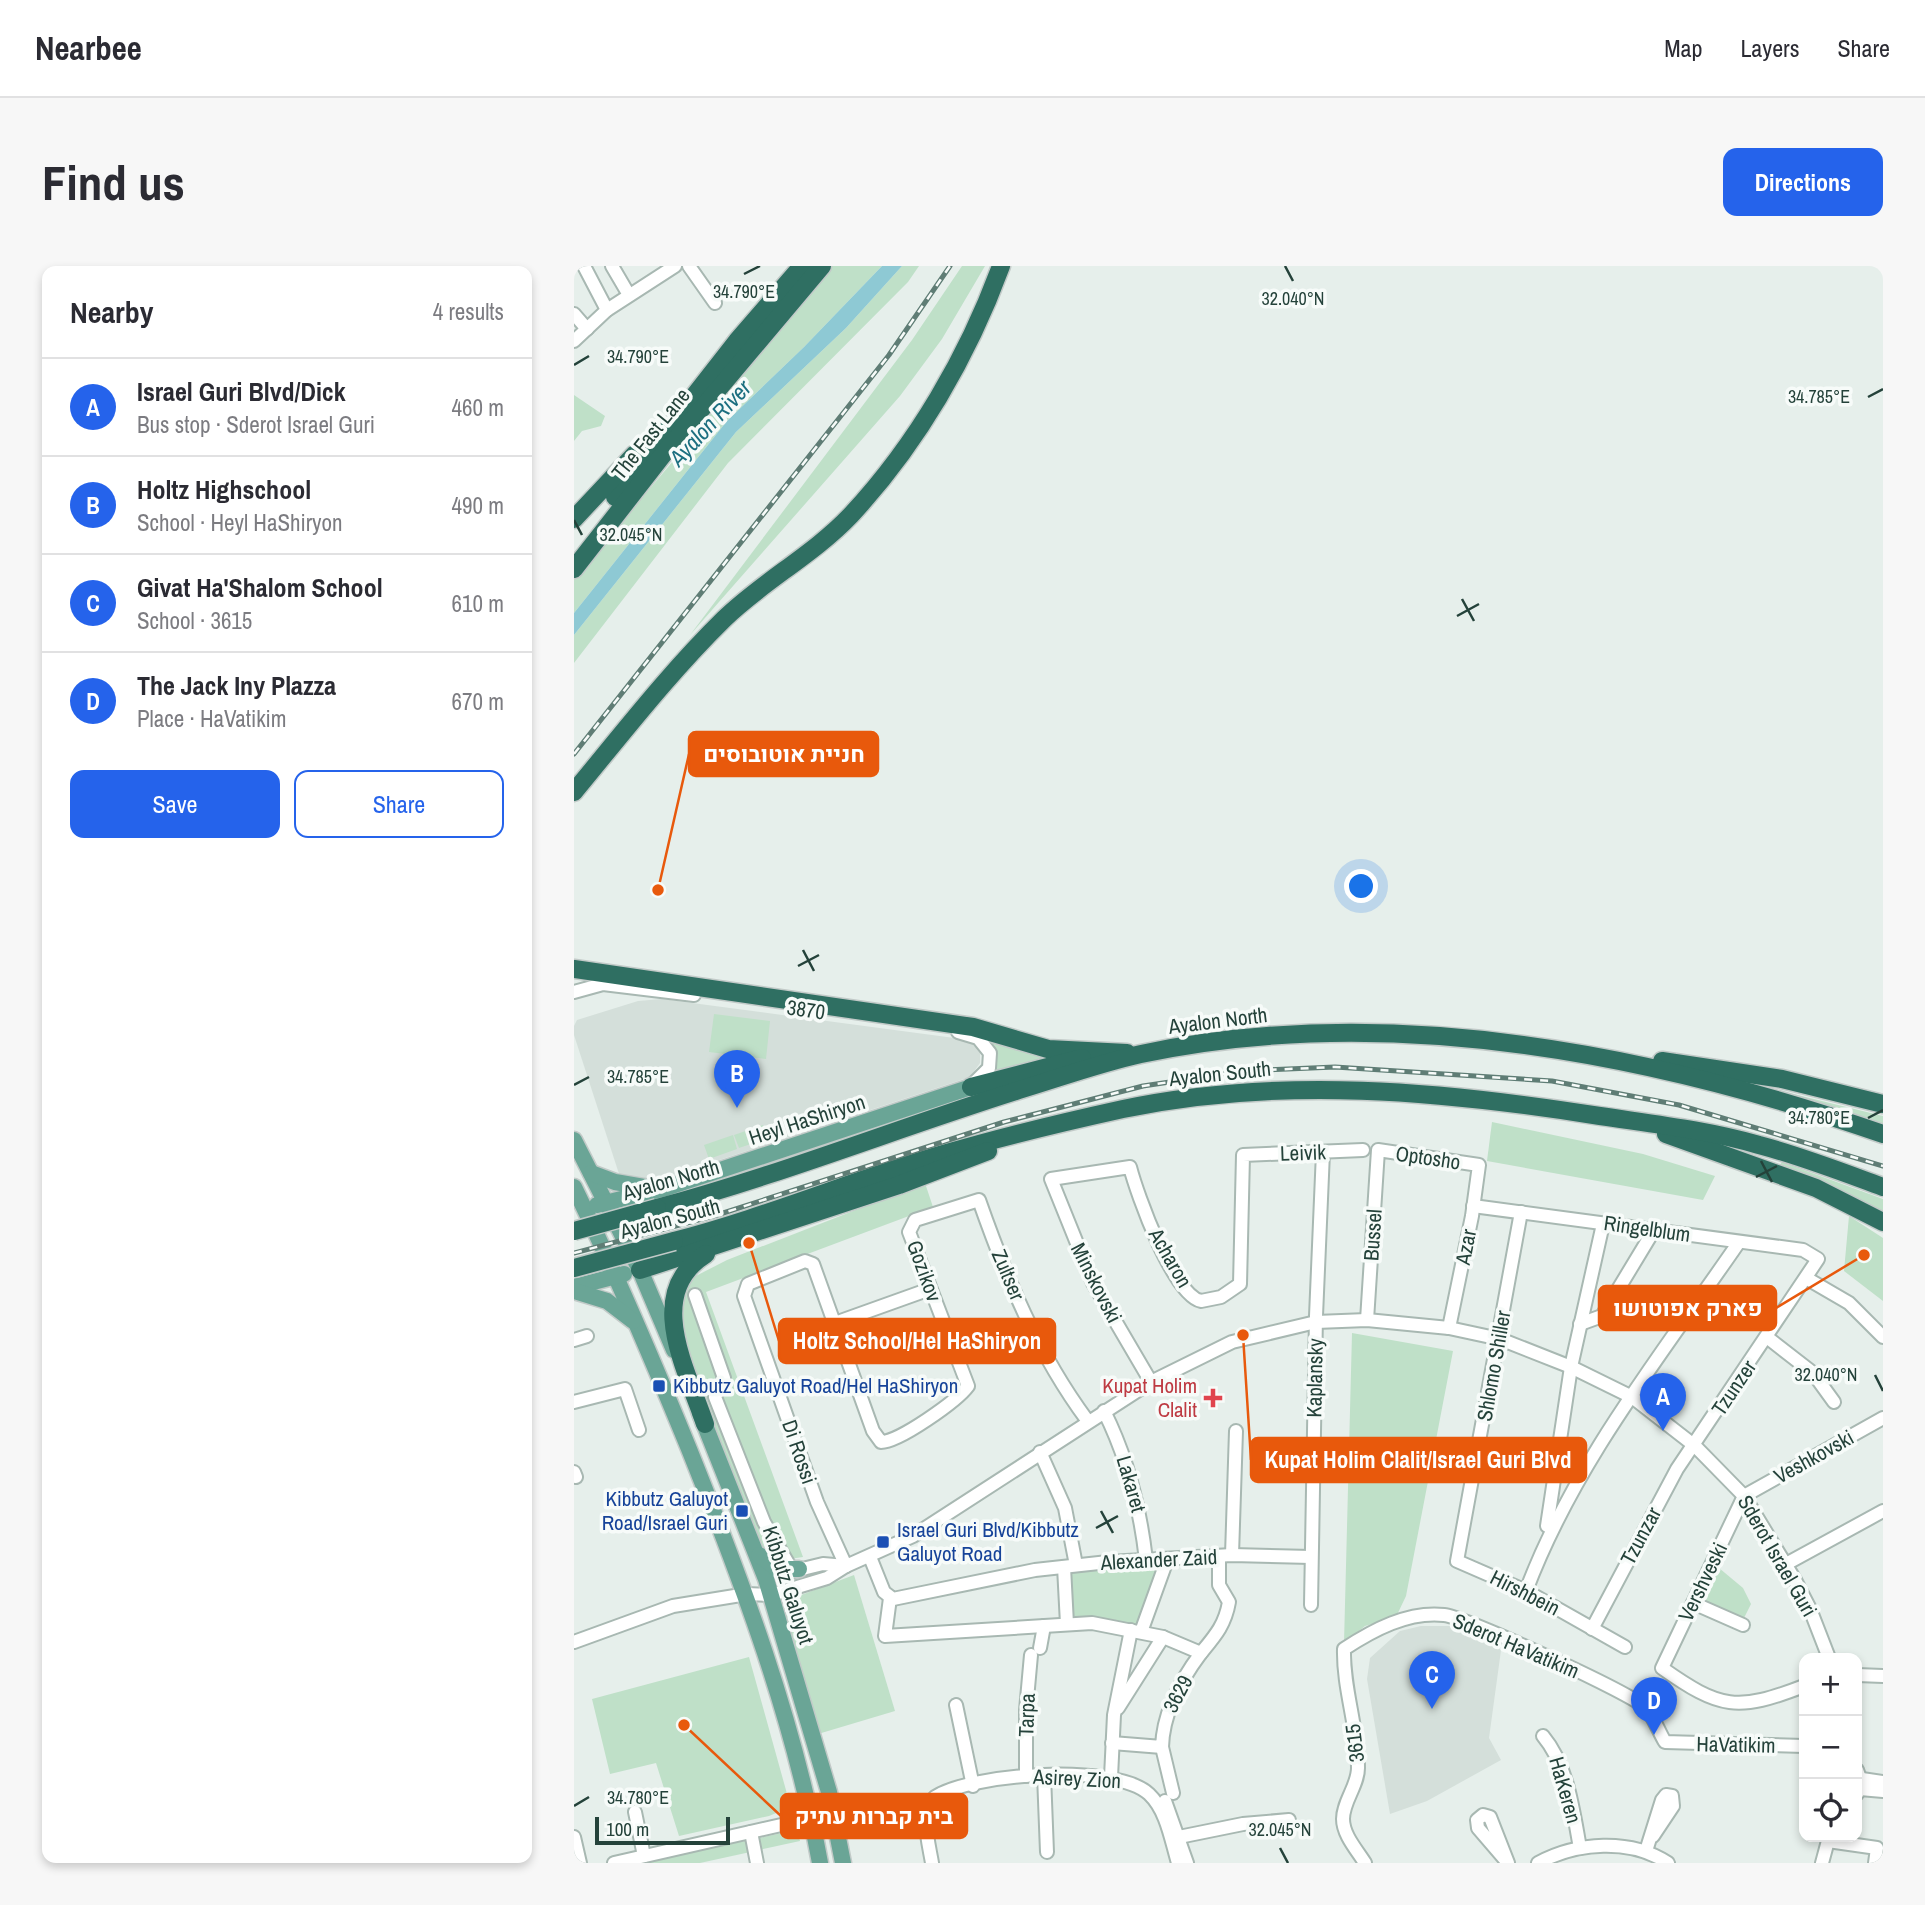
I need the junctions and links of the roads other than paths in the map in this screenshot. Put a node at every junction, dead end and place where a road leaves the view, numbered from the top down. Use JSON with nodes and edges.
{"nodes":[{"id":1,"x":584,"y":266,"type":"edge"},
{"id":2,"x":612,"y":266,"type":"edge"},
{"id":3,"x":675,"y":266,"type":"edge"},
{"id":4,"x":689,"y":266,"type":"edge"},
{"id":5,"x":802,"y":266,"type":"edge"},
{"id":6,"x":822,"y":266,"type":"edge"},
{"id":7,"x":1001,"y":266,"type":"edge"},
{"id":8,"x":574,"y":272,"type":"edge"},
{"id":9,"x":629,"y":295,"type":"junction"},
{"id":10,"x":715,"y":303,"type":"dead end"},
{"id":11,"x":607,"y":310,"type":"junction"},
{"id":12,"x":574,"y":314,"type":"edge"},
{"id":13,"x":587,"y":329,"type":"junction"},
{"id":14,"x":574,"y":341,"type":"edge"},
{"id":15,"x":707,"y":378,"type":"junction"},
{"id":16,"x":574,"y":519,"type":"edge"},
{"id":17,"x":574,"y":549,"type":"edge"},
{"id":18,"x":574,"y":569,"type":"edge"},
{"id":19,"x":619,"y":738,"type":"junction"},
{"id":20,"x":574,"y":792,"type":"edge"},
{"id":21,"x":574,"y":803,"type":"edge"},
{"id":22,"x":574,"y":969,"type":"edge"},
{"id":23,"x":574,"y":992,"type":"edge"},
{"id":24,"x":1550,"y":1050,"type":"junction"},
{"id":25,"x":1141,"y":1054,"type":"junction"},
{"id":26,"x":971,"y":1087,"type":"junction"},
{"id":27,"x":1883,"y":1104,"type":"edge"},
{"id":28,"x":1626,"y":1120,"type":"junction"},
{"id":29,"x":574,"y":1128,"type":"edge"},
{"id":30,"x":1033,"y":1132,"type":"junction"},
{"id":31,"x":1883,"y":1133,"type":"edge"},
{"id":32,"x":577,"y":1145,"type":"edge"},
{"id":33,"x":1363,"y":1150,"type":"dead end"},
{"id":34,"x":1378,"y":1150,"type":"joint"},
{"id":35,"x":1323,"y":1152,"type":"junction"},
{"id":36,"x":1243,"y":1155,"type":"joint"},
{"id":37,"x":1479,"y":1165,"type":"joint"},
{"id":38,"x":591,"y":1173,"type":"junction"},
{"id":39,"x":1051,"y":1179,"type":"joint"},
{"id":40,"x":574,"y":1187,"type":"edge"},
{"id":41,"x":1883,"y":1187,"type":"edge"},
{"id":42,"x":666,"y":1188,"type":"junction"},
{"id":43,"x":606,"y":1202,"type":"junction"},
{"id":44,"x":1474,"y":1206,"type":"junction"},
{"id":45,"x":579,"y":1209,"type":"edge"},
{"id":46,"x":1521,"y":1212,"type":"junction"},
{"id":47,"x":1883,"y":1222,"type":"edge"},
{"id":48,"x":1603,"y":1224,"type":"junction"},
{"id":49,"x":1654,"y":1230,"type":"junction"},
{"id":50,"x":574,"y":1231,"type":"edge"},
{"id":51,"x":909,"y":1231,"type":"joint"},
{"id":52,"x":1739,"y":1242,"type":"junction"},
{"id":53,"x":724,"y":1244,"type":"junction"},
{"id":54,"x":1818,"y":1259,"type":"joint"},
{"id":55,"x":574,"y":1268,"type":"edge"},
{"id":56,"x":640,"y":1270,"type":"junction"},
{"id":57,"x":616,"y":1276,"type":"junction"},
{"id":58,"x":1806,"y":1278,"type":"junction"},
{"id":59,"x":574,"y":1289,"type":"edge"},
{"id":60,"x":930,"y":1289,"type":"junction"},
{"id":61,"x":695,"y":1295,"type":"dead end"},
{"id":62,"x":1367,"y":1320,"type":"junction"},
{"id":63,"x":1316,"y":1322,"type":"junction"},
{"id":64,"x":835,"y":1323,"type":"junction"},
{"id":65,"x":1580,"y":1324,"type":"junction"},
{"id":66,"x":1449,"y":1328,"type":"junction"},
{"id":67,"x":642,"y":1334,"type":"junction"},
{"id":68,"x":587,"y":1336,"type":"dead end"},
{"id":69,"x":1883,"y":1337,"type":"edge"},
{"id":70,"x":1768,"y":1338,"type":"junction"},
{"id":71,"x":1500,"y":1339,"type":"junction"},
{"id":72,"x":574,"y":1340,"type":"edge"},
{"id":73,"x":1571,"y":1367,"type":"junction"},
{"id":74,"x":1151,"y":1382,"type":"junction"},
{"id":75,"x":1632,"y":1397,"type":"junction"},
{"id":76,"x":574,"y":1402,"type":"edge"},
{"id":77,"x":1834,"y":1402,"type":"dead end"},
{"id":78,"x":1104,"y":1410,"type":"junction"},
{"id":79,"x":1883,"y":1418,"type":"edge"},
{"id":80,"x":1087,"y":1420,"type":"junction"},
{"id":81,"x":705,"y":1424,"type":"junction"},
{"id":82,"x":639,"y":1430,"type":"dead end"},
{"id":83,"x":1236,"y":1431,"type":"dead end"},
{"id":84,"x":1695,"y":1446,"type":"junction"},
{"id":85,"x":1040,"y":1452,"type":"junction"},
{"id":86,"x":1556,"y":1475,"type":"junction"},
{"id":87,"x":1577,"y":1479,"type":"junction"},
{"id":88,"x":1744,"y":1496,"type":"junction"},
{"id":89,"x":1883,"y":1511,"type":"edge"},
{"id":90,"x":1545,"y":1538,"type":"junction"},
{"id":91,"x":756,"y":1551,"type":"junction"},
{"id":92,"x":1225,"y":1556,"type":"junction"},
{"id":93,"x":870,"y":1557,"type":"junction"},
{"id":94,"x":1311,"y":1557,"type":"junction"},
{"id":95,"x":1146,"y":1560,"type":"junction"},
{"id":96,"x":1167,"y":1560,"type":"junction"},
{"id":97,"x":1457,"y":1561,"type":"joint"},
{"id":98,"x":1786,"y":1564,"type":"junction"},
{"id":99,"x":846,"y":1566,"type":"junction"},
{"id":100,"x":1070,"y":1566,"type":"junction"},
{"id":101,"x":796,"y":1570,"type":"junction"},
{"id":102,"x":769,"y":1587,"type":"junction"},
{"id":103,"x":1526,"y":1591,"type":"junction"},
{"id":104,"x":747,"y":1594,"type":"junction"},
{"id":105,"x":890,"y":1598,"type":"junction"},
{"id":106,"x":1693,"y":1603,"type":"junction"},
{"id":107,"x":1311,"y":1605,"type":"dead end"},
{"id":108,"x":1067,"y":1624,"type":"junction"},
{"id":109,"x":1743,"y":1625,"type":"dead end"},
{"id":110,"x":1044,"y":1626,"type":"junction"},
{"id":111,"x":1592,"y":1629,"type":"junction"},
{"id":112,"x":1136,"y":1631,"type":"junction"},
{"id":113,"x":1163,"y":1637,"type":"junction"},
{"id":114,"x":574,"y":1642,"type":"edge"},
{"id":115,"x":1625,"y":1647,"type":"dead end"},
{"id":116,"x":1345,"y":1648,"type":"joint"},
{"id":117,"x":1202,"y":1653,"type":"junction"},
{"id":118,"x":1827,"y":1653,"type":"edge"},
{"id":119,"x":1862,"y":1675,"type":"edge"},
{"id":120,"x":1883,"y":1676,"type":"edge"},
{"id":121,"x":1799,"y":1688,"type":"edge"},
{"id":122,"x":956,"y":1705,"type":"dead end"},
{"id":123,"x":1646,"y":1707,"type":"joint"},
{"id":124,"x":1114,"y":1714,"type":"junction"},
{"id":125,"x":1543,"y":1736,"type":"dead end"},
{"id":126,"x":1112,"y":1743,"type":"junction"},
{"id":127,"x":1799,"y":1746,"type":"edge"},
{"id":128,"x":1162,"y":1747,"type":"junction"},
{"id":129,"x":1044,"y":1774,"type":"junction"},
{"id":130,"x":1026,"y":1776,"type":"junction"},
{"id":131,"x":1111,"y":1777,"type":"junction"},
{"id":132,"x":1127,"y":1780,"type":"junction"},
{"id":133,"x":1883,"y":1782,"type":"edge"},
{"id":134,"x":1862,"y":1783,"type":"edge"},
{"id":135,"x":1862,"y":1784,"type":"edge"},
{"id":136,"x":973,"y":1786,"type":"junction"},
{"id":137,"x":1883,"y":1791,"type":"edge"},
{"id":138,"x":1173,"y":1793,"type":"dead end"},
{"id":139,"x":635,"y":1812,"type":"dead end"},
{"id":140,"x":812,"y":1818,"type":"junction"},
{"id":141,"x":1289,"y":1821,"type":"dead end"},
{"id":142,"x":751,"y":1832,"type":"junction"},
{"id":143,"x":1653,"y":1836,"type":"dead end"},
{"id":144,"x":574,"y":1837,"type":"edge"},
{"id":145,"x":1179,"y":1837,"type":"junction"},
{"id":146,"x":1828,"y":1842,"type":"edge"},
{"id":147,"x":1845,"y":1842,"type":"edge"},
{"id":148,"x":1580,"y":1848,"type":"junction"},
{"id":149,"x":1047,"y":1852,"type":"dead end"},
{"id":150,"x":1646,"y":1852,"type":"junction"},
{"id":151,"x":644,"y":1856,"type":"junction"},
{"id":152,"x":674,"y":1857,"type":"edge"},
{"id":153,"x":580,"y":1863,"type":"edge"},
{"id":154,"x":614,"y":1863,"type":"edge"},
{"id":155,"x":757,"y":1863,"type":"edge"},
{"id":156,"x":820,"y":1863,"type":"edge"},
{"id":157,"x":843,"y":1863,"type":"edge"},
{"id":158,"x":932,"y":1863,"type":"edge"},
{"id":159,"x":1178,"y":1863,"type":"edge"},
{"id":160,"x":1187,"y":1863,"type":"edge"},
{"id":161,"x":1365,"y":1863,"type":"edge"},
{"id":162,"x":1538,"y":1863,"type":"edge"},
{"id":163,"x":1668,"y":1863,"type":"edge"},
{"id":164,"x":1822,"y":1863,"type":"edge"},
{"id":165,"x":1875,"y":1863,"type":"edge"}],
"edges":[{"from":1,"to":8,"type":"street"},
{"from":1,"to":11,"type":"street"},
{"from":2,"to":9,"type":"street"},
{"from":3,"to":9,"type":"street"},
{"from":4,"to":10,"type":"street"},
{"from":5,"to":15,"type":"highway"},
{"from":6,"to":18,"type":"highway","name":"The Fast Lane"},
{"from":7,"to":19,"type":"highway"},
{"from":9,"to":11,"type":"street"},
{"from":11,"to":13,"type":"street"},
{"from":12,"to":13,"type":"street"},
{"from":13,"to":14,"type":"street"},
{"from":15,"to":16,"type":"highway"},
{"from":15,"to":17,"type":"highway"},
{"from":19,"to":20,"type":"highway"},
{"from":19,"to":21,"type":"highway"},
{"from":22,"to":25,"type":"highway"},
{"from":23,"to":26,"type":"street","name":"3870"},
{"from":24,"to":25,"type":"highway","name":"Ayalon North"},
{"from":24,"to":27,"type":"highway"},
{"from":24,"to":31,"type":"highway","name":"Ayalon North"},
{"from":25,"to":26,"type":"highway"},
{"from":25,"to":50,"type":"highway","name":"Ayalon North","bridge":true},
{"from":26,"to":42,"type":"main road","name":"Heyl HaShiryon"},
{"from":28,"to":30,"type":"highway","name":"Ayalon South"},
{"from":28,"to":41,"type":"highway","name":"Ayalon South"},
{"from":28,"to":47,"type":"highway"},
{"from":29,"to":32,"type":"main road","name":"Kibbutz Galuyot"},
{"from":30,"to":53,"type":"highway"},
{"from":30,"to":55,"type":"highway","name":"Ayalon South","bridge":true},
{"from":32,"to":38,"type":"main road","name":"Kibbutz Galuyot"},
{"from":33,"to":35,"type":"street","name":"Leivik"},
{"from":34,"to":37,"type":"street","name":"Optosho"},
{"from":34,"to":62,"type":"street","name":"Bussel"},
{"from":35,"to":36,"type":"street","name":"Leivik"},
{"from":35,"to":63,"type":"street","name":"Kaplansky"},
{"from":36,"to":39,"type":"street","name":"Acharon"},
{"from":37,"to":44,"type":"street","name":"Azar"},
{"from":38,"to":42,"type":"main road"},
{"from":38,"to":43,"type":"main road","name":"Kibbutz Galuyot"},
{"from":39,"to":74,"type":"street","name":"Minskovski"},
{"from":40,"to":45,"type":"main road","name":"Kibbutz Galuyot"},
{"from":42,"to":43,"type":"main road","name":"Heyl HaShiryon"},
{"from":43,"to":45,"type":"main road","name":"Heyl HaShiryon"},
{"from":43,"to":56,"type":"main road","name":"Kibbutz Galuyot"},
{"from":44,"to":46,"type":"street","name":"Ringelblum"},
{"from":44,"to":66,"type":"street","name":"Azar"},
{"from":45,"to":57,"type":"main road","name":"Kibbutz Galuyot"},
{"from":46,"to":48,"type":"street","name":"Ringelblum"},
{"from":46,"to":71,"type":"street","name":"Shlomo Shiller"},
{"from":48,"to":49,"type":"street","name":"Ringelblum"},
{"from":48,"to":65,"type":"street"},
{"from":49,"to":52,"type":"street","name":"Ringelblum"},
{"from":49,"to":65,"type":"street"},
{"from":51,"to":60,"type":"street","name":"Gozikov"},
{"from":51,"to":80,"type":"street","name":"Zultser"},
{"from":52,"to":54,"type":"street","name":"Ringelblum"},
{"from":52,"to":75,"type":"street"},
{"from":53,"to":56,"type":"highway"},
{"from":53,"to":81,"type":"highway"},
{"from":54,"to":58,"type":"street","name":"Tzunzer"},
{"from":56,"to":57,"type":"main road"},
{"from":56,"to":81,"type":"main road","name":"Kibbutz Galuyot"},
{"from":57,"to":59,"type":"main road"},
{"from":57,"to":67,"type":"main road","name":"Kibbutz Galuyot"},
{"from":58,"to":69,"type":"street"},
{"from":58,"to":70,"type":"street","name":"Tzunzer"},
{"from":59,"to":67,"type":"main road"},
{"from":60,"to":64,"type":"street"},
{"from":60,"to":64,"type":"street","name":"Gozikov"},
{"from":61,"to":101,"type":"street"},
{"from":62,"to":63,"type":"street","name":"Sderot Israel Guri"},
{"from":62,"to":66,"type":"street","name":"Sderot Israel Guri"},
{"from":63,"to":74,"type":"street","name":"Sderot Israel Guri"},
{"from":63,"to":94,"type":"street","name":"Kaplansky"},
{"from":64,"to":99,"type":"street","name":"Di Rossi"},
{"from":65,"to":73,"type":"street"},
{"from":66,"to":71,"type":"street","name":"Sderot Israel Guri"},
{"from":67,"to":104,"type":"main road","name":"Kibbutz Galuyot"},
{"from":68,"to":72,"type":"street"},
{"from":70,"to":77,"type":"street"},
{"from":70,"to":84,"type":"street","name":"Tzunzer"},
{"from":71,"to":73,"type":"street","name":"Sderot Israel Guri"},
{"from":71,"to":97,"type":"street","name":"Shlomo Shiller"},
{"from":73,"to":75,"type":"street","name":"Sderot Israel Guri"},
{"from":73,"to":86,"type":"street"},
{"from":74,"to":78,"type":"street","name":"Sderot Israel Guri"},
{"from":75,"to":84,"type":"street","name":"Sderot Israel Guri"},
{"from":75,"to":87,"type":"street"},
{"from":76,"to":82,"type":"street"},
{"from":78,"to":80,"type":"street","name":"Sderot Israel Guri"},
{"from":78,"to":95,"type":"street","name":"Lakaret"},
{"from":79,"to":88,"type":"street","name":"Veshkovski"},
{"from":80,"to":85,"type":"street","name":"Sderot Israel Guri"},
{"from":81,"to":91,"type":"main road","name":"Kibbutz Galuyot"},
{"from":83,"to":92,"type":"street"},
{"from":84,"to":88,"type":"street","name":"Sderot Israel Guri"},
{"from":84,"to":111,"type":"street","name":"Tzunzar"},
{"from":85,"to":93,"type":"street","name":"Sderot Israel Guri"},
{"from":85,"to":100,"type":"street"},
{"from":86,"to":87,"type":"street"},
{"from":86,"to":90,"type":"street"},
{"from":87,"to":90,"type":"street"},
{"from":88,"to":98,"type":"street","name":"Sderot Israel Guri"},
{"from":88,"to":106,"type":"street","name":"Vershveski"},
{"from":89,"to":98,"type":"street"},
{"from":90,"to":103,"type":"street"},
{"from":91,"to":101,"type":"main road"},
{"from":91,"to":102,"type":"main road","name":"Kibbutz Galuyot"},
{"from":92,"to":94,"type":"street","name":"Alexander Zaid"},
{"from":92,"to":96,"type":"street","name":"Alexander Zaid"},
{"from":92,"to":117,"type":"street","name":"3629"},
{"from":93,"to":99,"type":"street","name":"Sderot Israel Guri"},
{"from":93,"to":105,"type":"street"},
{"from":94,"to":107,"type":"street","name":"Kaplansky"},
{"from":95,"to":96,"type":"street","name":"Alexander Zaid"},
{"from":95,"to":100,"type":"street","name":"Alexander Zaid"},
{"from":96,"to":112,"type":"street"},
{"from":97,"to":103,"type":"street","name":"Hirshbein"},
{"from":98,"to":118,"type":"street","name":"Sderot Israel Guri"},
{"from":99,"to":101,"type":"street","name":"Sderot Israel Guri"},
{"from":99,"to":102,"type":"street","name":"Sderot Israel Guri"},
{"from":100,"to":105,"type":"street","name":"Alexander Zaid"},
{"from":100,"to":108,"type":"street"},
{"from":101,"to":102,"type":"street","name":"Sderot Israel Guri"},
{"from":102,"to":104,"type":"street","name":"Sderot Israel Guri"},
{"from":102,"to":157,"type":"main road","name":"Kibbutz Galuyot"},
{"from":103,"to":111,"type":"street","name":"Hirshbein"},
{"from":104,"to":114,"type":"street","name":"Sderot Israel Guri"},
{"from":104,"to":140,"type":"main road","name":"Kibbutz Galuyot"},
{"from":105,"to":110,"type":"street"},
{"from":106,"to":109,"type":"street"},
{"from":106,"to":121,"type":"street","name":"Vershveski"},
{"from":108,"to":110,"type":"street"},
{"from":108,"to":112,"type":"street"},
{"from":110,"to":130,"type":"street","name":"Tarpa"},
{"from":111,"to":115,"type":"street","name":"Hirshbein"},
{"from":112,"to":113,"type":"street"},
{"from":112,"to":124,"type":"street"},
{"from":113,"to":117,"type":"street"},
{"from":113,"to":124,"type":"street"},
{"from":116,"to":123,"type":"street","name":"Sderot HaVatikim"},
{"from":116,"to":161,"type":"street","name":"3615"},
{"from":117,"to":128,"type":"street","name":"3629"},
{"from":119,"to":120,"type":"street"},
{"from":122,"to":136,"type":"street"},
{"from":123,"to":127,"type":"street","name":"HaVatikim"},
{"from":124,"to":126,"type":"street"},
{"from":125,"to":148,"type":"street","name":"HaKeren"},
{"from":126,"to":128,"type":"street"},
{"from":126,"to":131,"type":"street"},
{"from":128,"to":138,"type":"street"},
{"from":129,"to":130,"type":"street","name":"Asirey Zion"},
{"from":129,"to":131,"type":"street","name":"Asirey Zion"},
{"from":129,"to":149,"type":"street"},
{"from":130,"to":136,"type":"street","name":"Asirey Zion"},
{"from":131,"to":132,"type":"street","name":"Asirey Zion"},
{"from":132,"to":145,"type":"street"},
{"from":132,"to":159,"type":"street","name":"Asirey Zion"},
{"from":133,"to":134,"type":"street"},
{"from":135,"to":137,"type":"street"},
{"from":136,"to":158,"type":"street","name":"Asirey Zion"},
{"from":139,"to":151,"type":"street"},
{"from":140,"to":142,"type":"street"},
{"from":140,"to":156,"type":"main road","name":"Kibbutz Galuyot"},
{"from":141,"to":145,"type":"street"},
{"from":142,"to":152,"type":"street"},
{"from":142,"to":155,"type":"street"},
{"from":143,"to":150,"type":"street"},
{"from":144,"to":153,"type":"street"},
{"from":145,"to":160,"type":"street"},
{"from":146,"to":164,"type":"street"},
{"from":147,"to":165,"type":"street"},
{"from":148,"to":150,"type":"street"},
{"from":148,"to":162,"type":"street"},
{"from":150,"to":163,"type":"street"},
{"from":151,"to":152,"type":"street"},
{"from":151,"to":154,"type":"street"}]}
